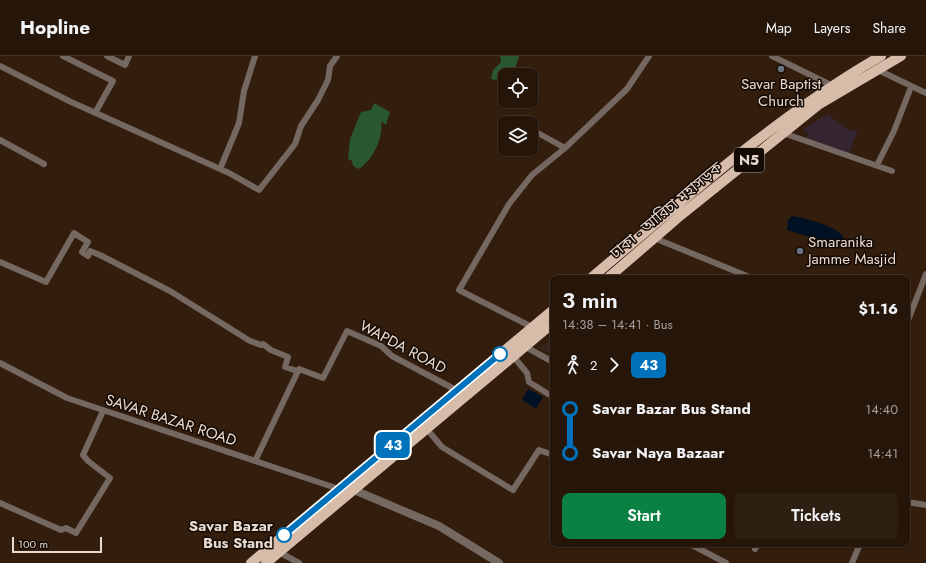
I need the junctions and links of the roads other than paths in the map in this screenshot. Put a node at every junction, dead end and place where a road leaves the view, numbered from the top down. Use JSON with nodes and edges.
{"nodes":[{"id":1,"x":63,"y":56,"type":"edge"},
{"id":2,"x":107,"y":56,"type":"edge"},
{"id":3,"x":129,"y":56,"type":"edge"},
{"id":4,"x":337,"y":56,"type":"edge"},
{"id":5,"x":649,"y":56,"type":"edge"},
{"id":6,"x":772,"y":56,"type":"edge"},
{"id":7,"x":881,"y":56,"type":"edge"},
{"id":8,"x":901,"y":56,"type":"edge"},
{"id":9,"x":252,"y":57,"type":"edge"},
{"id":10,"x":0,"y":66,"type":"edge"},
{"id":11,"x":878,"y":70,"type":"junction"},
{"id":12,"x":833,"y":86,"type":"junction"},
{"id":13,"x":911,"y":87,"type":"junction"},
{"id":14,"x":926,"y":93,"type":"edge"},
{"id":15,"x":95,"y":113,"type":"junction"},
{"id":16,"x":538,"y":133,"type":"dead end"},
{"id":17,"x":782,"y":133,"type":"junction"},
{"id":18,"x":0,"y":140,"type":"edge"},
{"id":19,"x":565,"y":148,"type":"junction"},
{"id":20,"x":44,"y":164,"type":"dead end"},
{"id":21,"x":876,"y":165,"type":"junction"},
{"id":22,"x":220,"y":168,"type":"junction"},
{"id":23,"x":892,"y":171,"type":"dead end"},
{"id":24,"x":654,"y":238,"type":"junction"},
{"id":25,"x":0,"y":262,"type":"edge"},
{"id":26,"x":926,"y":274,"type":"edge"},
{"id":27,"x":595,"y":275,"type":"edge"},
{"id":28,"x":611,"y":275,"type":"edge"},
{"id":29,"x":742,"y":275,"type":"edge"},
{"id":30,"x":550,"y":312,"type":"edge"},
{"id":31,"x":910,"y":315,"type":"edge"},
{"id":32,"x":550,"y":325,"type":"edge"},
{"id":33,"x":532,"y":327,"type":"junction"},
{"id":34,"x":524,"y":346,"type":"junction"},
{"id":35,"x":513,"y":356,"type":"junction"},
{"id":36,"x":550,"y":360,"type":"edge"},
{"id":37,"x":0,"y":363,"type":"edge"},
{"id":38,"x":297,"y":371,"type":"junction"},
{"id":39,"x":458,"y":391,"type":"junction"},
{"id":40,"x":550,"y":395,"type":"edge"},
{"id":41,"x":103,"y":411,"type":"junction"},
{"id":42,"x":426,"y":428,"type":"junction"},
{"id":43,"x":550,"y":453,"type":"edge"},
{"id":44,"x":255,"y":461,"type":"junction"},
{"id":45,"x":339,"y":489,"type":"junction"},
{"id":46,"x":354,"y":490,"type":"junction"},
{"id":47,"x":0,"y":502,"type":"edge"},
{"id":48,"x":910,"y":502,"type":"edge"},
{"id":49,"x":926,"y":505,"type":"edge"},
{"id":50,"x":696,"y":547,"type":"edge"},
{"id":51,"x":859,"y":547,"type":"edge"},
{"id":52,"x":278,"y":552,"type":"junction"},
{"id":53,"x":251,"y":563,"type":"edge"},
{"id":54,"x":266,"y":563,"type":"edge"},
{"id":55,"x":299,"y":563,"type":"edge"},
{"id":56,"x":500,"y":563,"type":"edge"},
{"id":57,"x":726,"y":563,"type":"edge"},
{"id":58,"x":852,"y":563,"type":"edge"}],
"edges":[{"from":1,"to":15,"type":"street"},
{"from":2,"to":3,"type":"street"},
{"from":4,"to":22,"type":"street"},
{"from":5,"to":19,"type":"street"},
{"from":6,"to":12,"type":"street"},
{"from":7,"to":12,"type":"highway","name":"ঢাকা - আরিচা মহাসড়ক","number":"N5"},
{"from":8,"to":11,"type":"highway","name":"ঢাকা - আরিচা মহাসড়ক","number":"N5"},
{"from":9,"to":22,"type":"street"},
{"from":10,"to":15,"type":"street"},
{"from":11,"to":13,"type":"street"},
{"from":11,"to":17,"type":"highway","name":"ঢাকা - আরিচা মহাসড়ক","number":"N5"},
{"from":12,"to":27,"type":"highway","name":"ঢাকা - আরিচা মহাসড়ক","number":"N5"},
{"from":13,"to":14,"type":"street"},
{"from":13,"to":21,"type":"street"},
{"from":15,"to":22,"type":"street"},
{"from":16,"to":19,"type":"street"},
{"from":17,"to":21,"type":"street"},
{"from":17,"to":24,"type":"highway","name":"ঢাকা - আরিচা মহাসড়ক","number":"N5"},
{"from":18,"to":20,"type":"street"},
{"from":19,"to":33,"type":"street"},
{"from":21,"to":23,"type":"street"},
{"from":24,"to":28,"type":"highway","name":"ঢাকা - আরিচা মহাসড়ক","number":"N5"},
{"from":24,"to":29,"type":"street"},
{"from":25,"to":38,"type":"street"},
{"from":26,"to":31,"type":"street"},
{"from":30,"to":33,"type":"highway"},
{"from":32,"to":34,"type":"highway"},
{"from":33,"to":39,"type":"highway"},
{"from":34,"to":35,"type":"highway"},
{"from":34,"to":36,"type":"street"},
{"from":35,"to":40,"type":"street"},
{"from":35,"to":42,"type":"highway"},
{"from":37,"to":41,"type":"street","name":"SAVAR BAZAR ROAD"},
{"from":38,"to":39,"type":"street","name":"WAPDA ROAD"},
{"from":38,"to":44,"type":"street"},
{"from":39,"to":45,"type":"highway"},
{"from":41,"to":44,"type":"street","name":"SAVAR BAZAR ROAD"},
{"from":41,"to":47,"type":"street"},
{"from":42,"to":43,"type":"street"},
{"from":42,"to":46,"type":"highway"},
{"from":44,"to":45,"type":"street","name":"SAVAR BAZAR ROAD"},
{"from":45,"to":53,"type":"highway"},
{"from":46,"to":52,"type":"highway"},
{"from":46,"to":56,"type":"street"},
{"from":48,"to":49,"type":"street"},
{"from":50,"to":57,"type":"street"},
{"from":51,"to":58,"type":"street"},
{"from":52,"to":54,"type":"highway"},
{"from":52,"to":55,"type":"street"}]}
